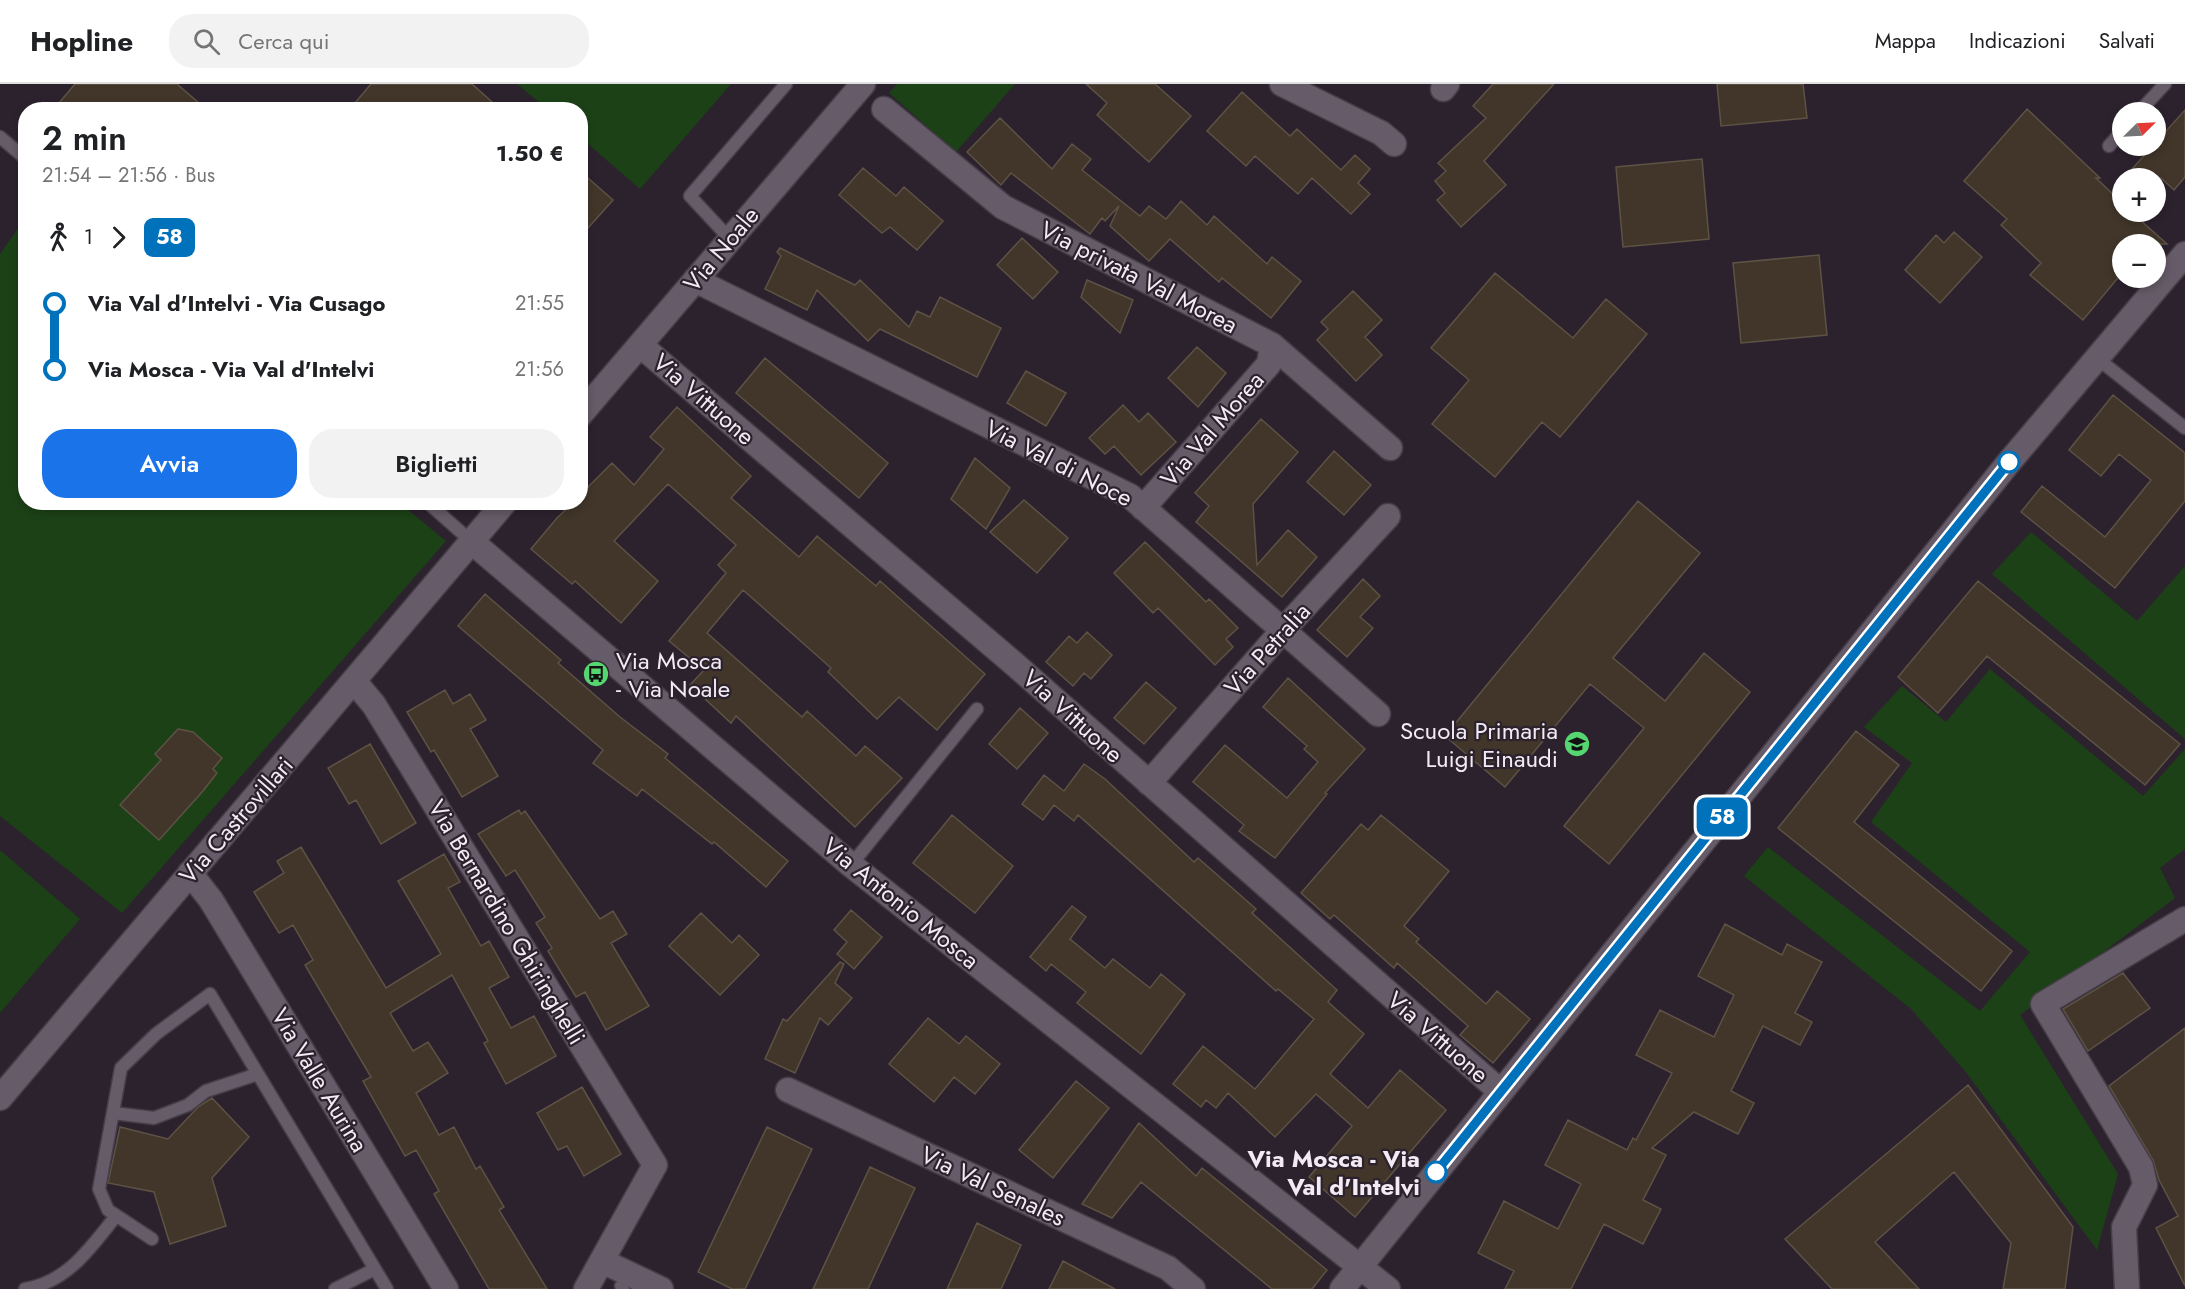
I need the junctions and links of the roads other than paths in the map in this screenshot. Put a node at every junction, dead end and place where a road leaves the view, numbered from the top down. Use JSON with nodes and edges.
{"nodes":[{"id":1,"x":786,"y":84,"type":"edge"},
{"id":2,"x":863,"y":84,"type":"edge"},
{"id":3,"x":1282,"y":84,"type":"edge"},
{"id":4,"x":2165,"y":84,"type":"edge"},
{"id":5,"x":2148,"y":102,"type":"edge"},
{"id":6,"x":884,"y":108,"type":"dead end"},
{"id":7,"x":0,"y":137,"type":"edge"},
{"id":8,"x":2112,"y":143,"type":"edge"},
{"id":9,"x":1394,"y":144,"type":"dead end"},
{"id":10,"x":2109,"y":146,"type":"dead end"},
{"id":11,"x":18,"y":152,"type":"edge"},
{"id":12,"x":730,"y":239,"type":"junction"},
{"id":13,"x":2185,"y":254,"type":"edge"},
{"id":14,"x":695,"y":280,"type":"junction"},
{"id":15,"x":640,"y":345,"type":"junction"},
{"id":16,"x":1272,"y":345,"type":"junction"},
{"id":17,"x":2098,"y":359,"type":"junction"},
{"id":18,"x":588,"y":406,"type":"edge"},
{"id":19,"x":2185,"y":428,"type":"edge"},
{"id":20,"x":1390,"y":448,"type":"dead end"},
{"id":21,"x":1143,"y":508,"type":"junction"},
{"id":22,"x":436,"y":510,"type":"edge"},
{"id":23,"x":499,"y":510,"type":"edge"},
{"id":24,"x":1388,"y":516,"type":"dead end"},
{"id":25,"x":472,"y":542,"type":"junction"},
{"id":26,"x":1284,"y":629,"type":"junction"},
{"id":27,"x":354,"y":681,"type":"junction"},
{"id":28,"x":977,"y":709,"type":"dead end"},
{"id":29,"x":1378,"y":714,"type":"dead end"},
{"id":30,"x":1149,"y":783,"type":"junction"},
{"id":31,"x":851,"y":864,"type":"junction"},
{"id":32,"x":190,"y":873,"type":"junction"},
{"id":33,"x":2185,"y":919,"type":"edge"},
{"id":34,"x":258,"y":1074,"type":"junction"},
{"id":35,"x":788,"y":1089,"type":"dead end"},
{"id":36,"x":1501,"y":1092,"type":"junction"},
{"id":37,"x":0,"y":1098,"type":"edge"},
{"id":38,"x":113,"y":1113,"type":"junction"},
{"id":39,"x":116,"y":1216,"type":"junction"},
{"id":40,"x":152,"y":1239,"type":"dead end"},
{"id":41,"x":602,"y":1261,"type":"junction"},
{"id":42,"x":1360,"y":1266,"type":"junction"},
{"id":43,"x":375,"y":1269,"type":"junction"},
{"id":44,"x":25,"y":1289,"type":"edge"},
{"id":45,"x":335,"y":1289,"type":"edge"},
{"id":46,"x":387,"y":1289,"type":"edge"},
{"id":47,"x":446,"y":1289,"type":"edge"},
{"id":48,"x":586,"y":1289,"type":"edge"},
{"id":49,"x":661,"y":1289,"type":"edge"},
{"id":50,"x":1194,"y":1289,"type":"edge"},
{"id":51,"x":1342,"y":1289,"type":"edge"},
{"id":52,"x":1388,"y":1289,"type":"edge"},
{"id":53,"x":2127,"y":1289,"type":"edge"}],
"edges":[{"from":1,"to":12,"type":"lane"},
{"from":2,"to":12,"type":"street","name":"Via Noale"},
{"from":3,"to":9,"type":"street"},
{"from":4,"to":5,"type":"lane"},
{"from":6,"to":16,"type":"street","name":"Via privata Val Morea"},
{"from":7,"to":11,"type":"lane"},
{"from":8,"to":10,"type":"lane"},
{"from":12,"to":14,"type":"street","name":"Via Noale"},
{"from":13,"to":17,"type":"street"},
{"from":14,"to":15,"type":"street","name":"Via Noale"},
{"from":14,"to":21,"type":"street","name":"Via Val di Noce"},
{"from":15,"to":18,"type":"street","name":"Via Noale"},
{"from":15,"to":30,"type":"street","name":"Via Vittuone"},
{"from":16,"to":20,"type":"street","name":"Via privata Val Morea"},
{"from":16,"to":21,"type":"street","name":"Via Val Morea"},
{"from":17,"to":19,"type":"lane"},
{"from":17,"to":36,"type":"street"},
{"from":21,"to":26,"type":"street","name":"Via Val di Noce"},
{"from":22,"to":25,"type":"lane","name":"Via Antonio Mosca"},
{"from":23,"to":25,"type":"street"},
{"from":24,"to":26,"type":"street","name":"Via Petralia"},
{"from":25,"to":27,"type":"street","name":"Via Castrovillari"},
{"from":25,"to":31,"type":"street","name":"Via Antonio Mosca"},
{"from":26,"to":29,"type":"street","name":"Via Val di Noce"},
{"from":26,"to":30,"type":"street","name":"Via Petralia"},
{"from":27,"to":32,"type":"street","name":"Via Castrovillari"},
{"from":27,"to":41,"type":"street","name":"Via Bernardino Ghiringhelli"},
{"from":28,"to":31,"type":"lane"},
{"from":30,"to":36,"type":"street","name":"Via Vittuone"},
{"from":31,"to":42,"type":"street","name":"Via Antonio Mosca"},
{"from":32,"to":37,"type":"street","name":"Via Castrovillari"},
{"from":32,"to":47,"type":"street","name":"Via Valle Aurina"},
{"from":33,"to":53,"type":"street"},
{"from":34,"to":38,"type":"lane"},
{"from":34,"to":38,"type":"lane"},
{"from":34,"to":43,"type":"lane"},
{"from":35,"to":50,"type":"street","name":"Via Val Senales"},
{"from":36,"to":42,"type":"street"},
{"from":38,"to":39,"type":"lane"},
{"from":39,"to":40,"type":"lane"},
{"from":39,"to":44,"type":"lane"},
{"from":41,"to":48,"type":"street"},
{"from":41,"to":49,"type":"street"},
{"from":42,"to":51,"type":"street"},
{"from":42,"to":52,"type":"street","name":"Via Antonio Mosca"},
{"from":43,"to":45,"type":"lane"},
{"from":43,"to":46,"type":"lane"}]}
